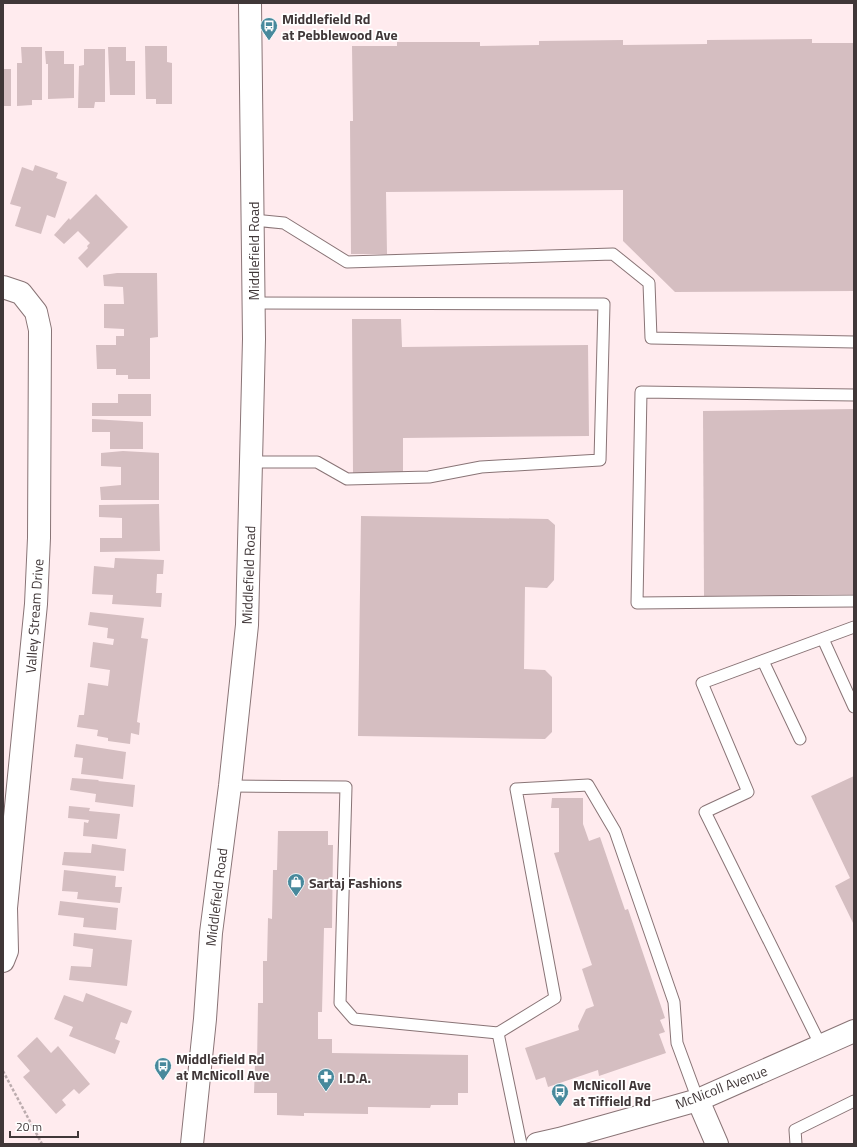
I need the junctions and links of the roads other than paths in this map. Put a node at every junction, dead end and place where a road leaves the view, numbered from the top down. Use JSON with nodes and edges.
{"nodes":[{"id":1,"x":250,"y":3,"type":"edge"},
{"id":2,"x":253,"y":220,"type":"junction"},
{"id":3,"x":3,"y":287,"type":"edge"},
{"id":4,"x":253,"y":303,"type":"junction"},
{"id":5,"x":854,"y":342,"type":"edge"},
{"id":6,"x":854,"y":395,"type":"edge"},
{"id":7,"x":251,"y":462,"type":"junction"},
{"id":8,"x":854,"y":601,"type":"edge"},
{"id":9,"x":854,"y":628,"type":"edge"},
{"id":10,"x":823,"y":639,"type":"junction"},
{"id":11,"x":763,"y":661,"type":"junction"},
{"id":12,"x":854,"y":707,"type":"edge"},
{"id":13,"x":800,"y":739,"type":"dead end"},
{"id":14,"x":230,"y":786,"type":"junction"},
{"id":15,"x":3,"y":961,"type":"edge"},
{"id":16,"x":854,"y":1031,"type":"edge"},
{"id":17,"x":498,"y":1034,"type":"junction"},
{"id":18,"x":821,"y":1046,"type":"junction"},
{"id":19,"x":698,"y":1100,"type":"junction"},
{"id":20,"x":854,"y":1101,"type":"edge"},
{"id":21,"x":559,"y":1142,"type":"edge"},
{"id":22,"x":192,"y":1144,"type":"edge"},
{"id":23,"x":521,"y":1144,"type":"edge"},
{"id":24,"x":537,"y":1144,"type":"edge"},
{"id":25,"x":717,"y":1144,"type":"edge"},
{"id":26,"x":796,"y":1144,"type":"edge"}],
"edges":[{"from":1,"to":2,"type":"main road","name":"Middlefield Road"},
{"from":2,"to":4,"type":"main road","name":"Middlefield Road"},
{"from":2,"to":5,"type":"lane"},
{"from":3,"to":15,"type":"main road","name":"Valley Stream Drive"},
{"from":4,"to":7,"type":"main road","name":"Middlefield Road"},
{"from":4,"to":7,"type":"lane"},
{"from":6,"to":8,"type":"lane"},
{"from":7,"to":14,"type":"main road","name":"Middlefield Road"},
{"from":9,"to":10,"type":"lane"},
{"from":10,"to":11,"type":"lane"},
{"from":10,"to":12,"type":"lane"},
{"from":11,"to":13,"type":"lane"},
{"from":11,"to":18,"type":"lane"},
{"from":14,"to":17,"type":"lane"},
{"from":14,"to":22,"type":"main road","name":"Middlefield Road"},
{"from":16,"to":18,"type":"main road","name":"McNicoll Avenue"},
{"from":17,"to":19,"type":"lane"},
{"from":17,"to":23,"type":"lane"},
{"from":18,"to":19,"type":"main road","name":"McNicoll Avenue"},
{"from":19,"to":21,"type":"main road","name":"McNicoll Avenue"},
{"from":19,"to":25,"type":"main road"},
{"from":20,"to":26,"type":"lane"},
{"from":21,"to":24,"type":"main road","name":"McNicoll Avenue"}]}
